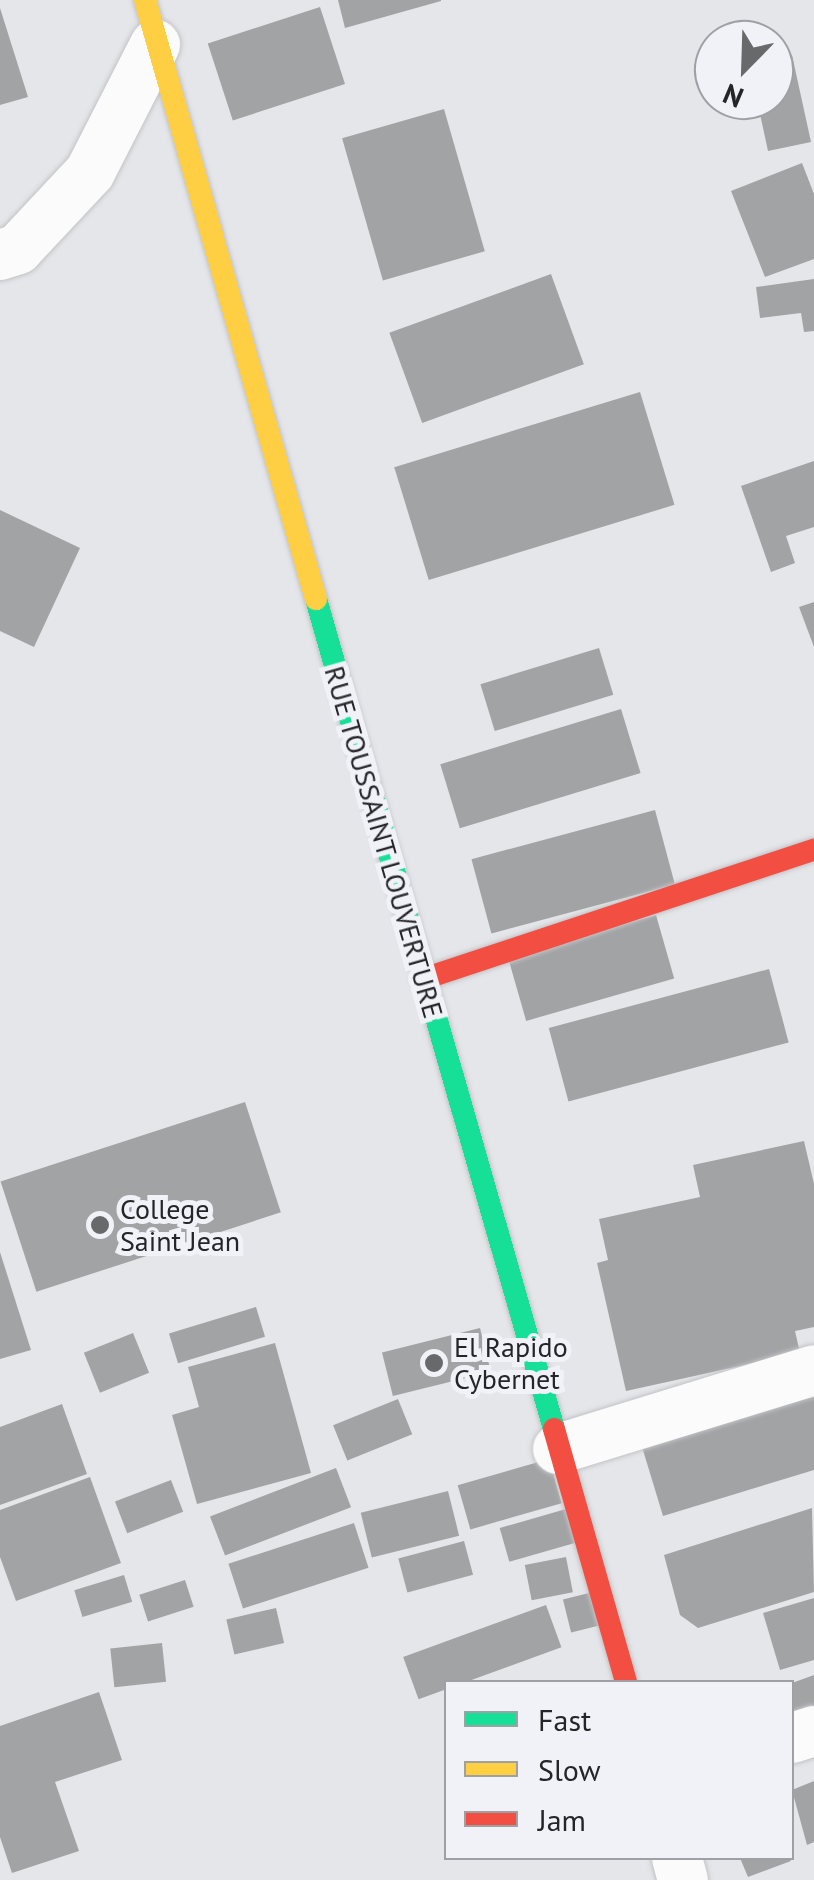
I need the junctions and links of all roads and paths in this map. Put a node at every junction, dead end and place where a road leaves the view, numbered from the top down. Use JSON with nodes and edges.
{"nodes":[{"id":1,"x":150,"y":22,"type":"edge"},
{"id":2,"x":0,"y":255,"type":"edge"},
{"id":3,"x":814,"y":850,"type":"edge"},
{"id":4,"x":423,"y":979,"type":"junction"},
{"id":5,"x":814,"y":1370,"type":"edge"},
{"id":6,"x":558,"y":1449,"type":"junction"},
{"id":7,"x":625,"y":1680,"type":"edge"}],
"edges":[{"from":1,"to":2,"type":"street"},
{"from":1,"to":4,"type":"street","name":"RUE TOUSSAINT LOUVERTURE"},
{"from":3,"to":4,"type":"street"},
{"from":4,"to":6,"type":"street","name":"RUE TOUSSAINT LOUVERTURE"},
{"from":5,"to":6,"type":"street"},
{"from":6,"to":7,"type":"street","name":"RUE TOUSSAINT LOUVERTURE"}]}
